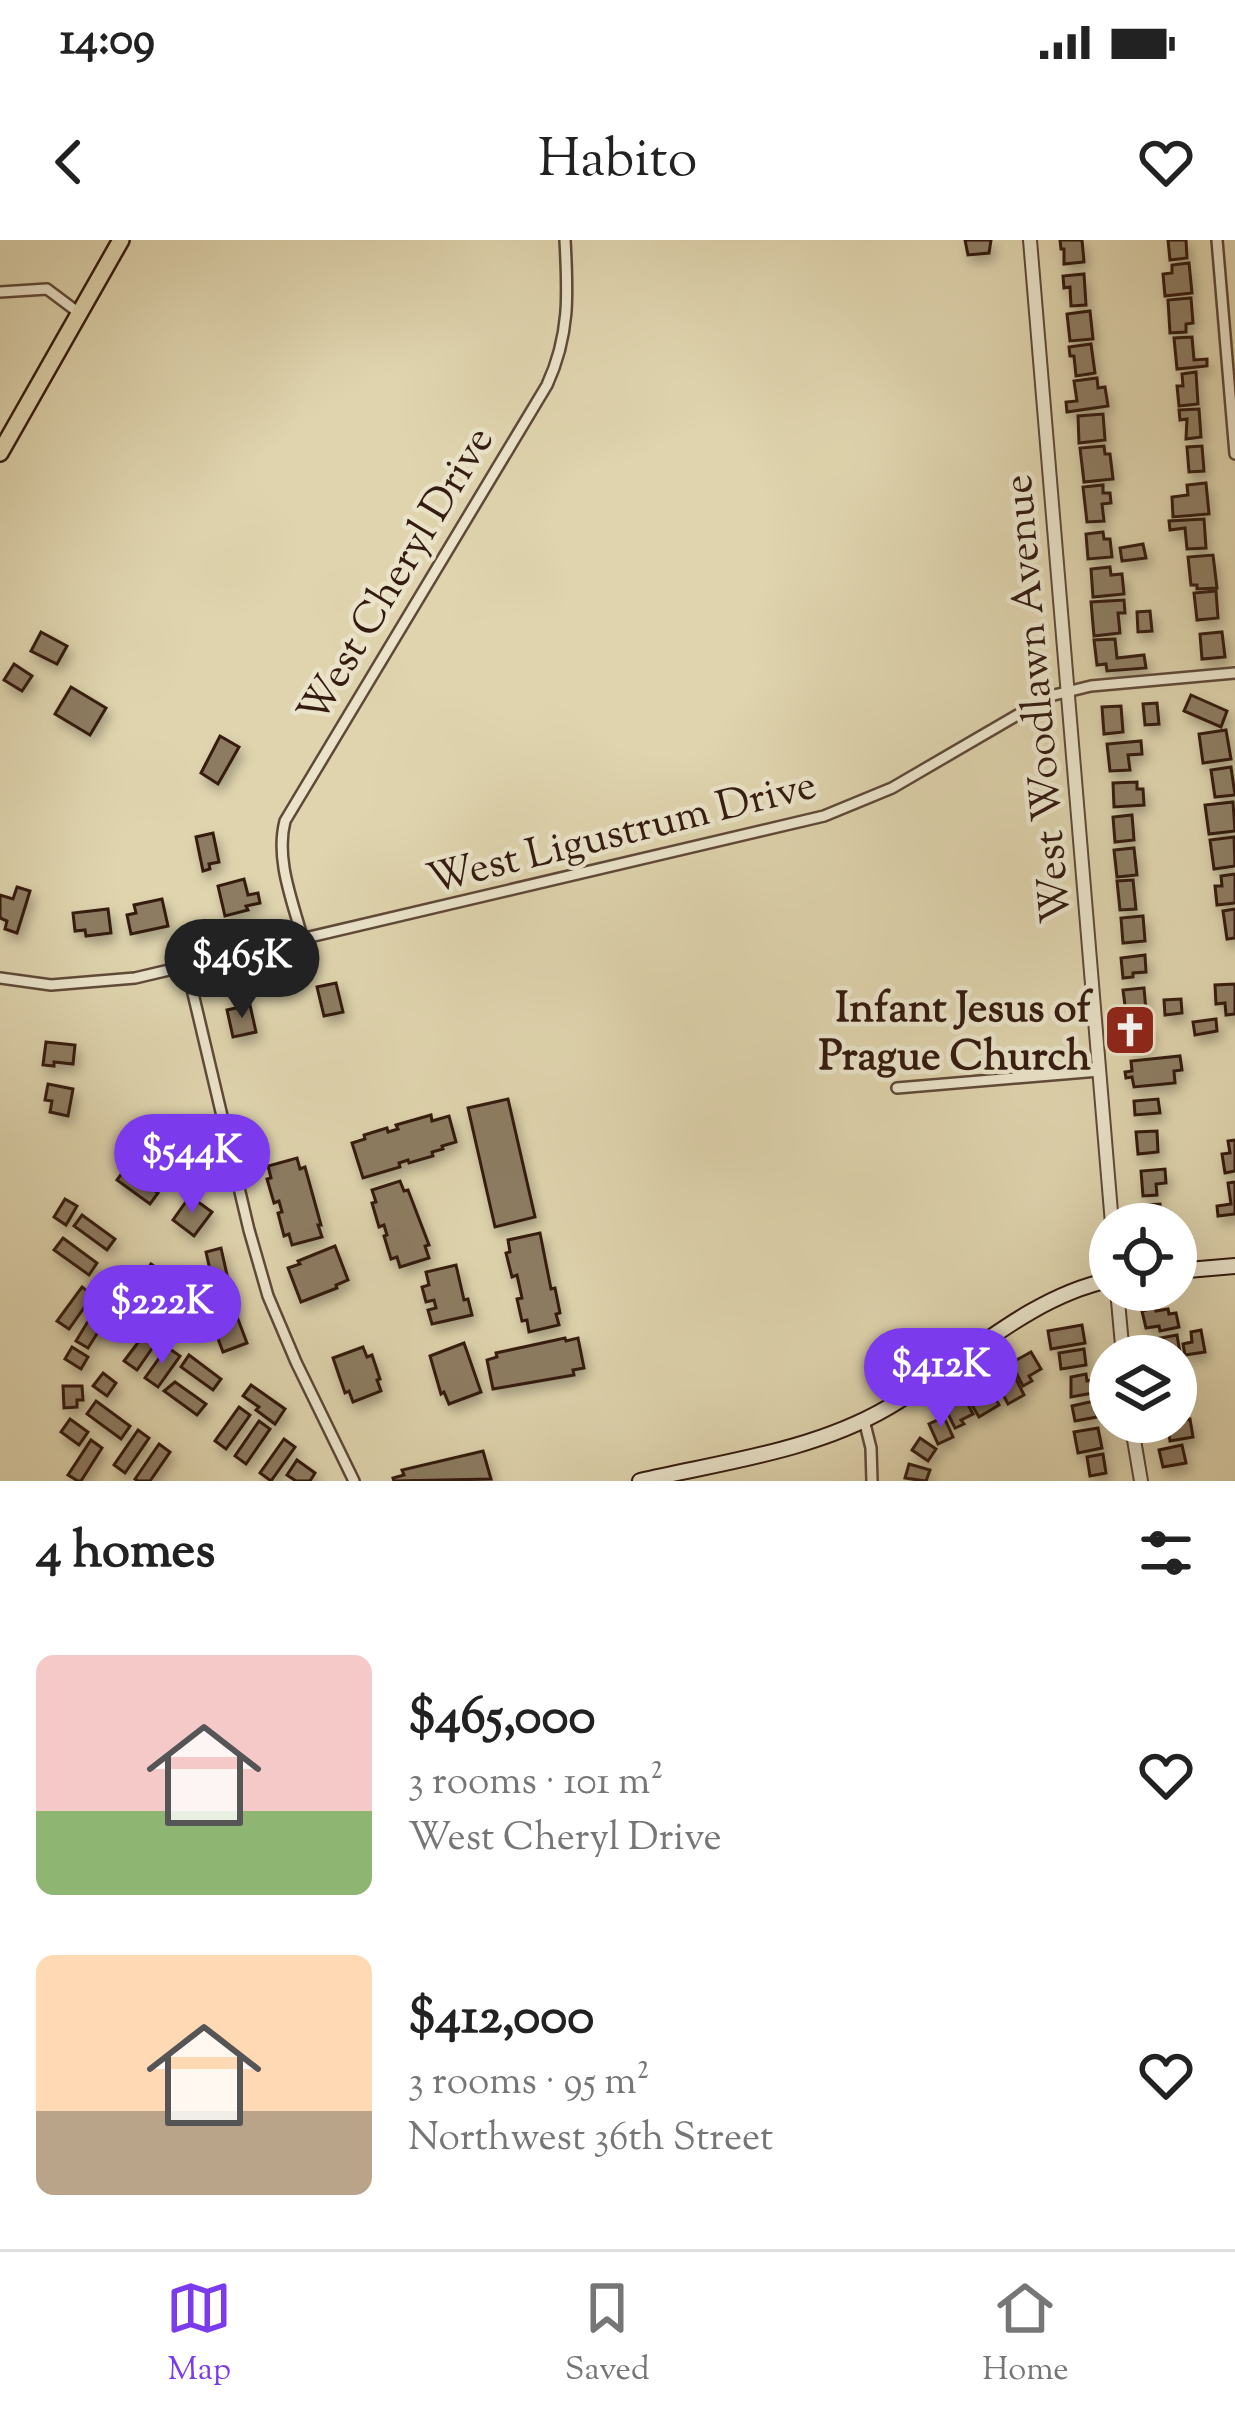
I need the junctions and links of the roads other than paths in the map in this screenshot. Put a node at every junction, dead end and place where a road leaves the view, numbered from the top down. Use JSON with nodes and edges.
{"nodes":[{"id":1,"x":121,"y":240,"type":"edge"},
{"id":2,"x":565,"y":240,"type":"edge"},
{"id":3,"x":1030,"y":240,"type":"edge"},
{"id":4,"x":1217,"y":240,"type":"edge"},
{"id":5,"x":0,"y":292,"type":"edge"},
{"id":6,"x":79,"y":313,"type":"junction"},
{"id":7,"x":0,"y":453,"type":"edge"},
{"id":8,"x":1235,"y":454,"type":"edge"},
{"id":9,"x":1235,"y":673,"type":"edge"},
{"id":10,"x":1068,"y":690,"type":"junction"},
{"id":11,"x":303,"y":940,"type":"junction"},
{"id":12,"x":187,"y":968,"type":"junction"},
{"id":13,"x":0,"y":978,"type":"edge"},
{"id":14,"x":1099,"y":1071,"type":"junction"},
{"id":15,"x":897,"y":1088,"type":"dead end"},
{"id":16,"x":1110,"y":1203,"type":"edge"},
{"id":17,"x":1235,"y":1266,"type":"edge"},
{"id":18,"x":1197,"y":1269,"type":"edge"},
{"id":19,"x":1089,"y":1285,"type":"edge"},
{"id":20,"x":864,"y":1420,"type":"junction"},
{"id":21,"x":1135,"y":1443,"type":"edge"},
{"id":22,"x":353,"y":1481,"type":"edge"},
{"id":23,"x":640,"y":1481,"type":"edge"},
{"id":24,"x":872,"y":1481,"type":"edge"},
{"id":25,"x":1142,"y":1481,"type":"edge"}],
"edges":[{"from":1,"to":6,"type":"main road"},
{"from":2,"to":11,"type":"street","name":"West Cheryl Drive"},
{"from":3,"to":10,"type":"street","name":"West Woodlawn Avenue"},
{"from":4,"to":8,"type":"street"},
{"from":5,"to":6,"type":"street"},
{"from":6,"to":7,"type":"main road"},
{"from":9,"to":10,"type":"street","name":"West Ligustrum Drive"},
{"from":10,"to":11,"type":"street","name":"West Ligustrum Drive"},
{"from":10,"to":14,"type":"street","name":"West Woodlawn Avenue"},
{"from":11,"to":12,"type":"street","name":"West Ligustrum Drive"},
{"from":12,"to":13,"type":"street","name":"West Ligustrum Drive"},
{"from":12,"to":22,"type":"street"},
{"from":14,"to":15,"type":"street"},
{"from":14,"to":16,"type":"street","name":"West Woodlawn Avenue"},
{"from":17,"to":18,"type":"main road"},
{"from":19,"to":20,"type":"main road"},
{"from":20,"to":23,"type":"main road"},
{"from":20,"to":24,"type":"street"},
{"from":21,"to":25,"type":"street"}]}
